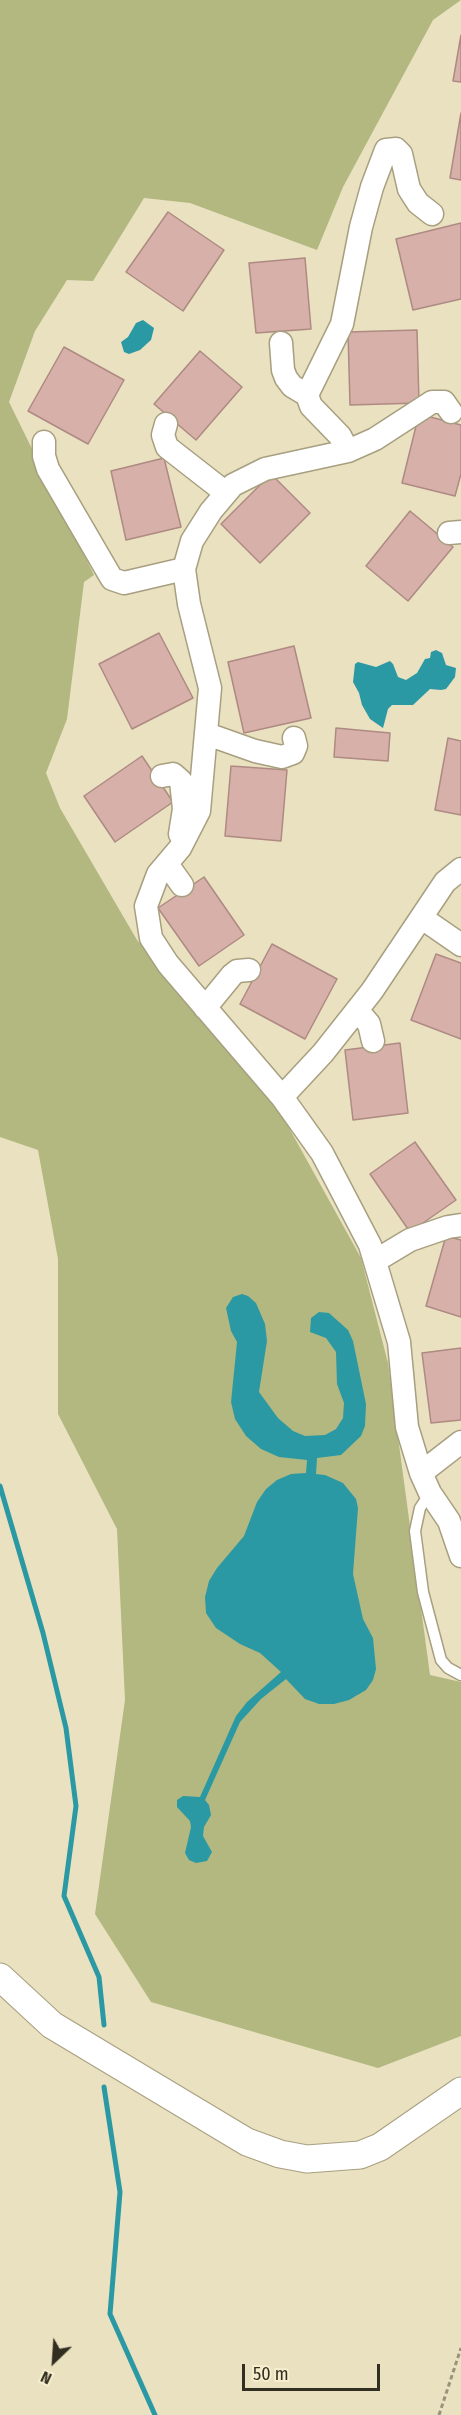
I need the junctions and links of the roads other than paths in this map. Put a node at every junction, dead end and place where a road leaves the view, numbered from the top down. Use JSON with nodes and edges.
{"nodes":[{"id":1,"x":432,"y":214,"type":"dead end"},
{"id":2,"x":281,"y":344,"type":"dead end"},
{"id":3,"x":307,"y":395,"type":"junction"},
{"id":4,"x":451,"y":412,"type":"dead end"},
{"id":5,"x":166,"y":424,"type":"dead end"},
{"id":6,"x":44,"y":442,"type":"dead end"},
{"id":7,"x":348,"y":451,"type":"junction"},
{"id":8,"x":226,"y":492,"type":"junction"},
{"id":9,"x":184,"y":569,"type":"junction"},
{"id":10,"x":207,"y":734,"type":"junction"},
{"id":11,"x":294,"y":738,"type":"dead end"},
{"id":12,"x":162,"y":776,"type":"dead end"},
{"id":13,"x":174,"y":856,"type":"junction"},
{"id":14,"x":461,"y":869,"type":"edge"},
{"id":15,"x":182,"y":885,"type":"dead end"},
{"id":16,"x":422,"y":918,"type":"junction"},
{"id":17,"x":461,"y":945,"type":"edge"},
{"id":18,"x":249,"y":970,"type":"dead end"},
{"id":19,"x":205,"y":1008,"type":"junction"},
{"id":20,"x":355,"y":1014,"type":"junction"},
{"id":21,"x":374,"y":1041,"type":"dead end"},
{"id":22,"x":282,"y":1097,"type":"junction"},
{"id":23,"x":451,"y":1223,"type":"edge"},
{"id":24,"x":375,"y":1261,"type":"junction"},
{"id":25,"x":461,"y":1442,"type":"edge"},
{"id":26,"x":426,"y":1483,"type":"junction"},
{"id":27,"x":461,"y":1556,"type":"edge"},
{"id":28,"x":461,"y":1675,"type":"edge"},
{"id":29,"x":0,"y":1977,"type":"edge"},
{"id":30,"x":461,"y":2091,"type":"edge"}],
"edges":[{"from":1,"to":3,"type":"street"},
{"from":2,"to":3,"type":"street"},
{"from":3,"to":7,"type":"street"},
{"from":4,"to":7,"type":"street"},
{"from":5,"to":8,"type":"street"},
{"from":6,"to":9,"type":"street"},
{"from":7,"to":8,"type":"street"},
{"from":8,"to":9,"type":"street"},
{"from":9,"to":10,"type":"street"},
{"from":10,"to":11,"type":"street"},
{"from":10,"to":13,"type":"street"},
{"from":12,"to":13,"type":"street"},
{"from":13,"to":15,"type":"street"},
{"from":13,"to":19,"type":"street"},
{"from":14,"to":16,"type":"street"},
{"from":16,"to":17,"type":"street"},
{"from":16,"to":20,"type":"street"},
{"from":18,"to":19,"type":"street"},
{"from":19,"to":22,"type":"street"},
{"from":20,"to":21,"type":"street"},
{"from":20,"to":22,"type":"street"},
{"from":22,"to":24,"type":"street"},
{"from":23,"to":24,"type":"street"},
{"from":24,"to":26,"type":"street"},
{"from":25,"to":26,"type":"street"},
{"from":26,"to":27,"type":"street"},
{"from":26,"to":28,"type":"lane"},
{"from":29,"to":30,"type":"street"}]}
